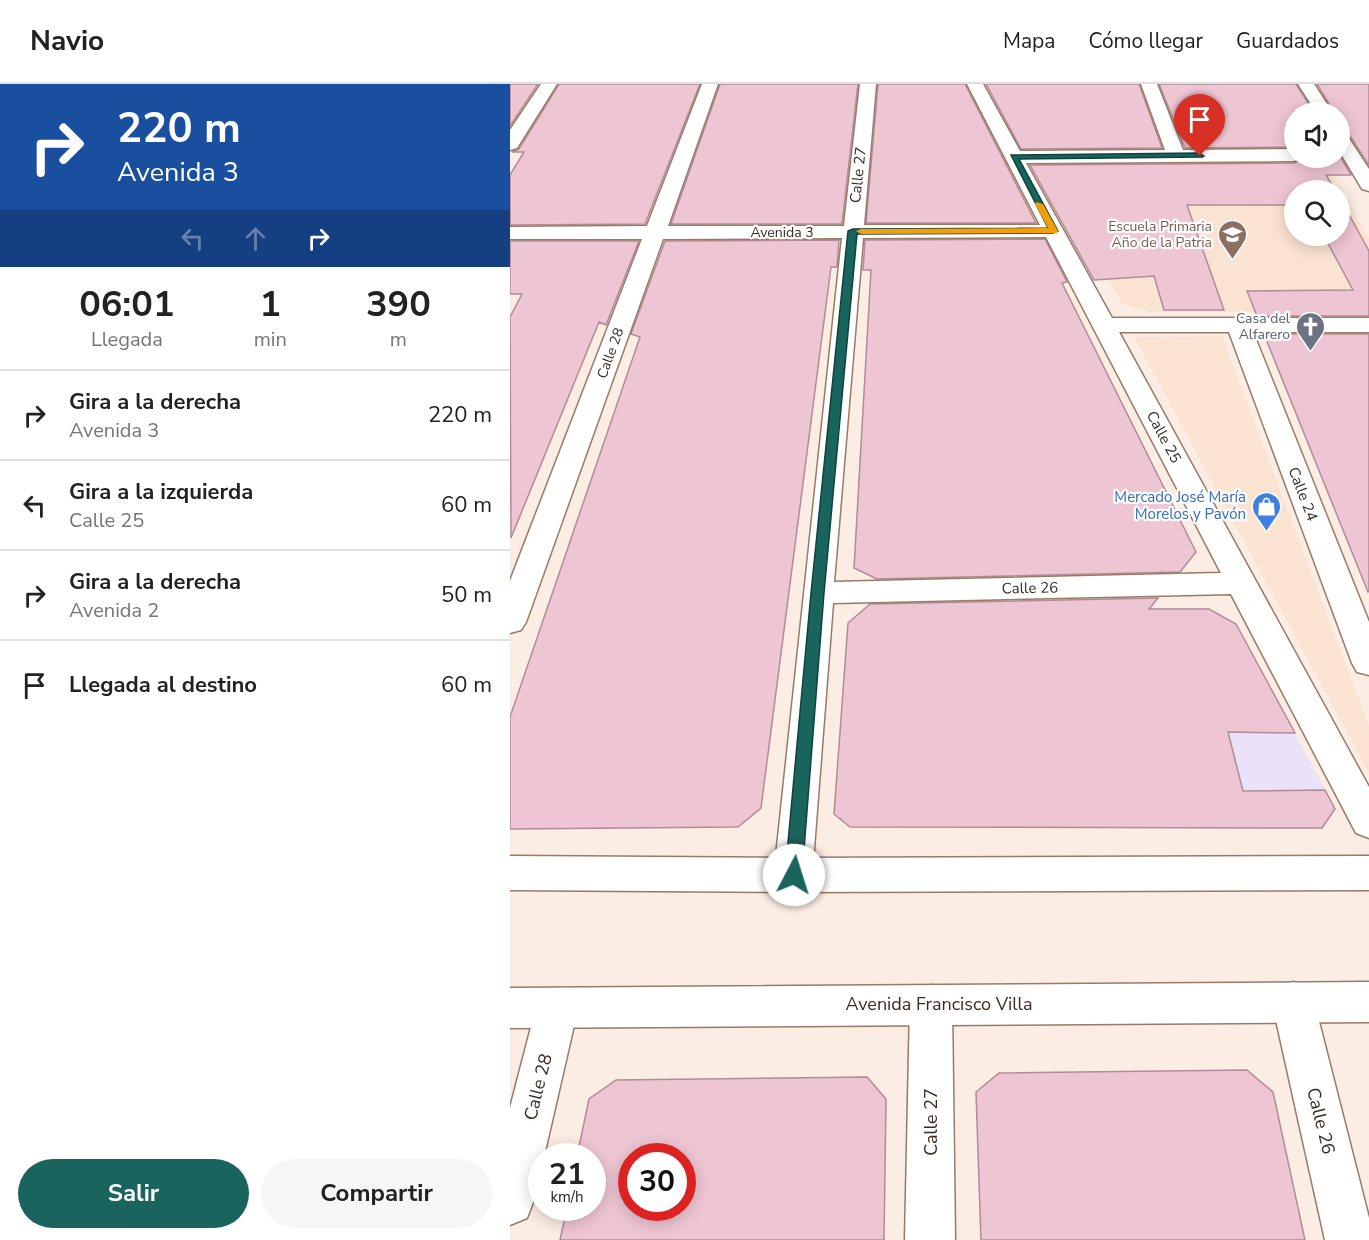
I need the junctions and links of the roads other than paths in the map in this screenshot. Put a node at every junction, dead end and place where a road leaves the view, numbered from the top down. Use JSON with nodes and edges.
{"nodes":[{"id":1,"x":549,"y":84,"type":"edge"},
{"id":2,"x":710,"y":84,"type":"edge"},
{"id":3,"x":868,"y":84,"type":"edge"},
{"id":4,"x":975,"y":84,"type":"edge"},
{"id":5,"x":1149,"y":84,"type":"edge"},
{"id":6,"x":1306,"y":84,"type":"edge"},
{"id":7,"x":1318,"y":102,"type":"edge"},
{"id":8,"x":510,"y":144,"type":"edge"},
{"id":9,"x":1284,"y":155,"type":"edge"},
{"id":10,"x":1176,"y":156,"type":"junction"},
{"id":11,"x":1014,"y":157,"type":"junction"},
{"id":12,"x":1350,"y":160,"type":"edge"},
{"id":13,"x":1369,"y":185,"type":"edge"},
{"id":14,"x":853,"y":231,"type":"junction"},
{"id":15,"x":1053,"y":231,"type":"junction"},
{"id":16,"x":654,"y":232,"type":"junction"},
{"id":17,"x":510,"y":233,"type":"edge"},
{"id":18,"x":1104,"y":325,"type":"junction"},
{"id":19,"x":1238,"y":325,"type":"junction"},
{"id":20,"x":1369,"y":325,"type":"edge"},
{"id":21,"x":1242,"y":584,"type":"junction"},
{"id":22,"x":818,"y":593,"type":"junction"},
{"id":23,"x":510,"y":622,"type":"edge"},
{"id":24,"x":1369,"y":663,"type":"edge"},
{"id":25,"x":1369,"y":822,"type":"edge"},
{"id":26,"x":510,"y":873,"type":"edge"},
{"id":27,"x":1369,"y":873,"type":"edge"},
{"id":28,"x":794,"y":875,"type":"junction"},
{"id":29,"x":1293,"y":1002,"type":"junction"},
{"id":30,"x":1369,"y":1002,"type":"edge"},
{"id":31,"x":931,"y":1005,"type":"junction"},
{"id":32,"x":510,"y":1008,"type":"edge"},
{"id":33,"x":557,"y":1008,"type":"junction"},
{"id":34,"x":510,"y":1201,"type":"edge"},
{"id":35,"x":930,"y":1240,"type":"edge"},
{"id":36,"x":1350,"y":1240,"type":"edge"}],
"edges":[{"from":1,"to":8,"type":"street"},
{"from":2,"to":16,"type":"street","name":"Calle 28"},
{"from":3,"to":14,"type":"street","name":"Calle 27"},
{"from":4,"to":11,"type":"street","name":"Calle 25"},
{"from":5,"to":10,"type":"street"},
{"from":6,"to":7,"type":"street"},
{"from":9,"to":10,"type":"street"},
{"from":10,"to":11,"type":"street"},
{"from":11,"to":15,"type":"street","name":"Calle 25"},
{"from":12,"to":13,"type":"street"},
{"from":14,"to":15,"type":"street","name":"Avenida 3"},
{"from":14,"to":16,"type":"street","name":"Avenida 3"},
{"from":14,"to":22,"type":"street","name":"Calle 27"},
{"from":15,"to":18,"type":"street","name":"Calle 25"},
{"from":16,"to":17,"type":"street","name":"Avenida 3"},
{"from":16,"to":23,"type":"street","name":"Calle 28"},
{"from":18,"to":19,"type":"street"},
{"from":18,"to":21,"type":"street","name":"Calle 25"},
{"from":19,"to":20,"type":"street"},
{"from":19,"to":24,"type":"street","name":"Calle 24"},
{"from":21,"to":22,"type":"street","name":"Calle 26"},
{"from":21,"to":25,"type":"street","name":"Calle 25"},
{"from":22,"to":28,"type":"street","name":"Calle 27"},
{"from":26,"to":28,"type":"street"},
{"from":27,"to":28,"type":"street"},
{"from":29,"to":30,"type":"street","name":"Avenida Francisco Villa"},
{"from":29,"to":31,"type":"street","name":"Avenida Francisco Villa"},
{"from":29,"to":36,"type":"street","name":"Calle 26"},
{"from":31,"to":33,"type":"street","name":"Avenida Francisco Villa"},
{"from":31,"to":35,"type":"street","name":"Calle 27"},
{"from":32,"to":33,"type":"street","name":"Avenida Francisco Villa"},
{"from":33,"to":34,"type":"street","name":"Calle 28"}]}
